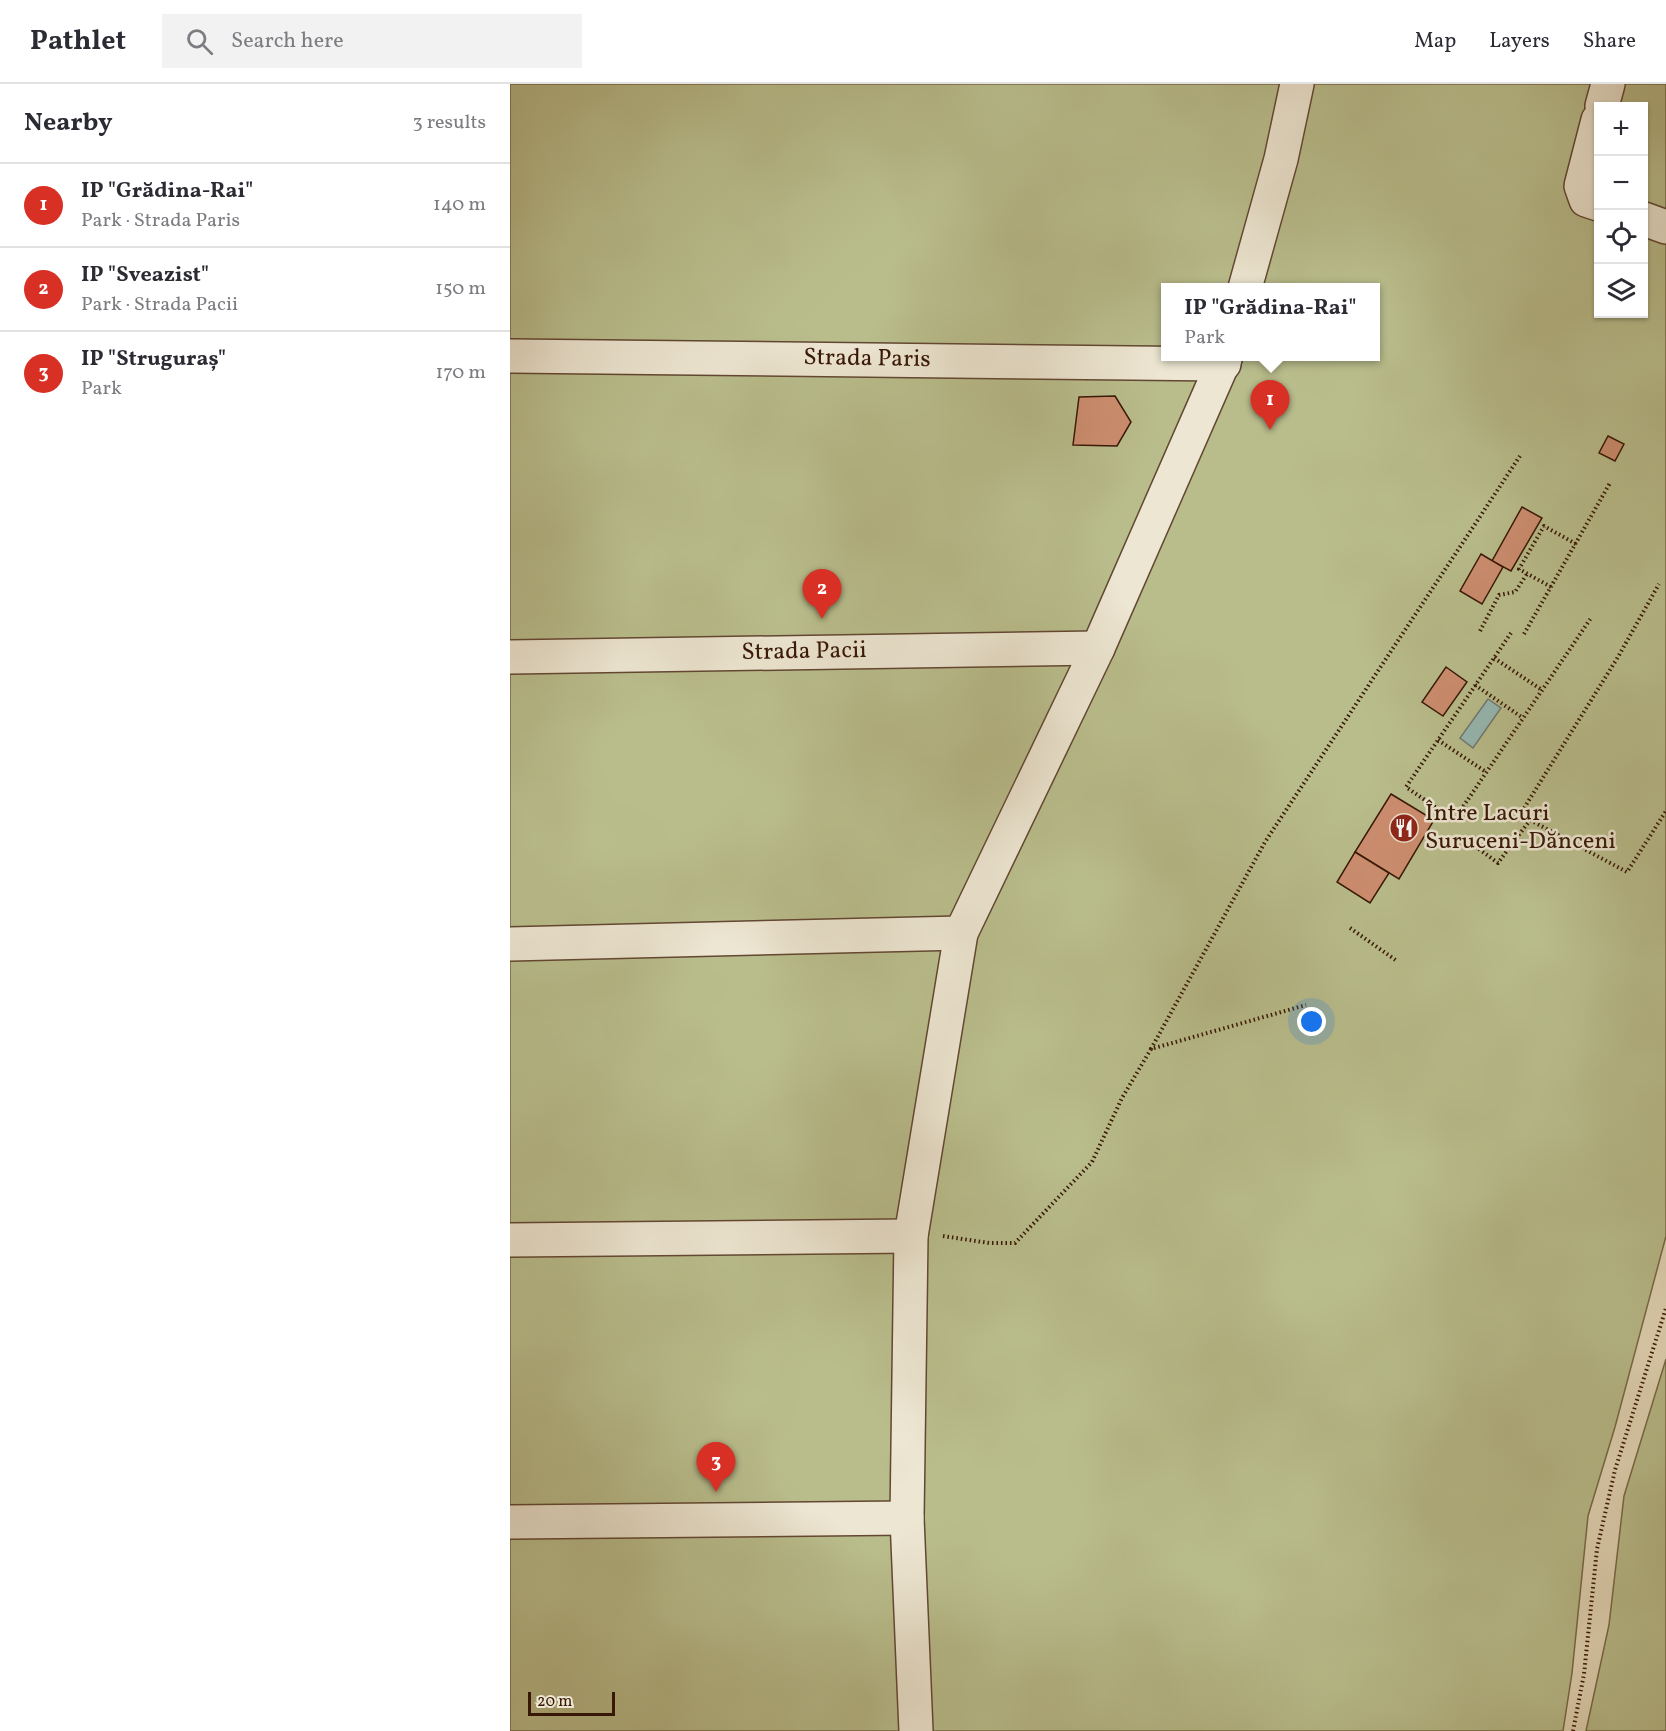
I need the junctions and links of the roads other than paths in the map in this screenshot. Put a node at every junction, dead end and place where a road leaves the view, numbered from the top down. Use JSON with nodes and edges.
{"nodes":[{"id":1,"x":1297,"y":84,"type":"edge"},
{"id":2,"x":1608,"y":84,"type":"edge"},
{"id":3,"x":1603,"y":102,"type":"edge"},
{"id":4,"x":1594,"y":138,"type":"edge"},
{"id":5,"x":1594,"y":202,"type":"edge"},
{"id":6,"x":1648,"y":220,"type":"edge"},
{"id":7,"x":1666,"y":227,"type":"edge"},
{"id":8,"x":1246,"y":283,"type":"edge"},
{"id":9,"x":510,"y":356,"type":"edge"},
{"id":10,"x":1161,"y":360,"type":"edge"},
{"id":11,"x":1225,"y":361,"type":"edge"},
{"id":12,"x":1098,"y":648,"type":"junction"},
{"id":13,"x":510,"y":657,"type":"edge"},
{"id":14,"x":961,"y":933,"type":"junction"},
{"id":15,"x":510,"y":944,"type":"edge"},
{"id":16,"x":910,"y":1236,"type":"junction"},
{"id":17,"x":510,"y":1240,"type":"edge"},
{"id":18,"x":907,"y":1518,"type":"junction"},
{"id":19,"x":510,"y":1522,"type":"edge"},
{"id":20,"x":916,"y":1731,"type":"edge"}],
"edges":[{"from":1,"to":8,"type":"street"},
{"from":2,"to":3,"type":"street"},
{"from":4,"to":5,"type":"street"},
{"from":6,"to":7,"type":"street"},
{"from":9,"to":10,"type":"street","name":"Strada Paris"},
{"from":11,"to":12,"type":"street"},
{"from":12,"to":13,"type":"street","name":"Strada Pacii"},
{"from":12,"to":14,"type":"street"},
{"from":14,"to":15,"type":"street"},
{"from":14,"to":16,"type":"street"},
{"from":16,"to":17,"type":"street"},
{"from":16,"to":18,"type":"street"},
{"from":18,"to":19,"type":"street"},
{"from":18,"to":20,"type":"street"}]}
